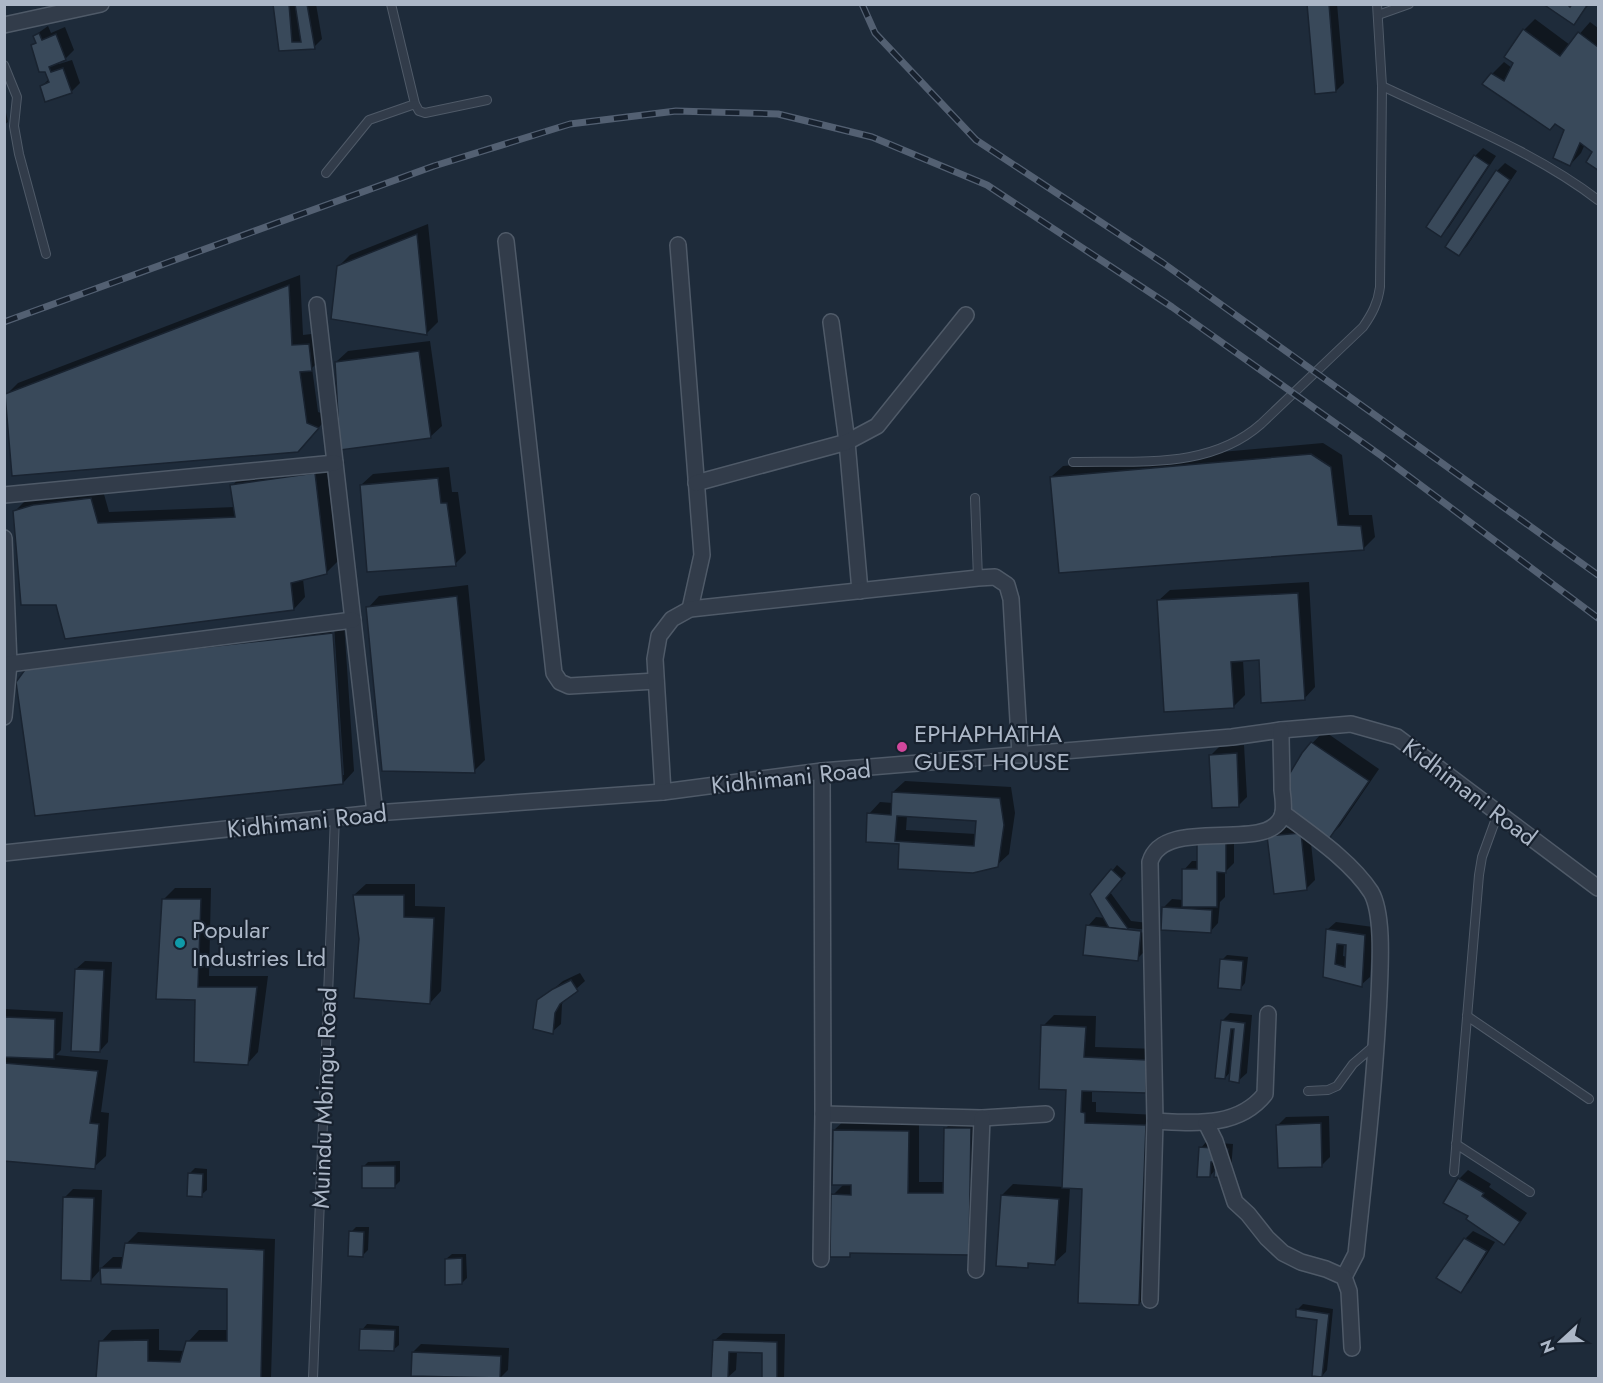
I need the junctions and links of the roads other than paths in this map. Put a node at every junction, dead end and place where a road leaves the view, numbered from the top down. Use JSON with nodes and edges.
{"nodes":[{"id":1,"x":101,"y":4,"type":"edge"},
{"id":2,"x":391,"y":4,"type":"edge"},
{"id":3,"x":1377,"y":4,"type":"edge"},
{"id":4,"x":1409,"y":4,"type":"edge"},
{"id":5,"x":1378,"y":15,"type":"junction"},
{"id":6,"x":4,"y":25,"type":"edge"},
{"id":7,"x":4,"y":65,"type":"edge"},
{"id":8,"x":1382,"y":86,"type":"junction"},
{"id":9,"x":487,"y":100,"type":"dead end"},
{"id":10,"x":415,"y":104,"type":"junction"},
{"id":11,"x":326,"y":173,"type":"dead end"},
{"id":12,"x":1599,"y":200,"type":"edge"},
{"id":13,"x":506,"y":241,"type":"dead end"},
{"id":14,"x":678,"y":245,"type":"dead end"},
{"id":15,"x":46,"y":254,"type":"dead end"},
{"id":16,"x":317,"y":305,"type":"dead end"},
{"id":17,"x":966,"y":315,"type":"dead end"},
{"id":18,"x":831,"y":322,"type":"dead end"},
{"id":19,"x":847,"y":442,"type":"junction"},
{"id":20,"x":1073,"y":462,"type":"dead end"},
{"id":21,"x":335,"y":463,"type":"junction"},
{"id":22,"x":696,"y":483,"type":"junction"},
{"id":23,"x":4,"y":495,"type":"edge"},
{"id":24,"x":975,"y":498,"type":"dead end"},
{"id":25,"x":4,"y":538,"type":"edge"},
{"id":26,"x":978,"y":578,"type":"junction"},
{"id":27,"x":860,"y":591,"type":"junction"},
{"id":28,"x":690,"y":609,"type":"junction"},
{"id":29,"x":6,"y":614,"type":"edge"},
{"id":30,"x":352,"y":620,"type":"junction"},
{"id":31,"x":9,"y":664,"type":"junction"},
{"id":32,"x":656,"y":681,"type":"junction"},
{"id":33,"x":4,"y":717,"type":"edge"},
{"id":34,"x":1281,"y":730,"type":"junction"},
{"id":35,"x":1020,"y":755,"type":"junction"},
{"id":36,"x":822,"y":771,"type":"junction"},
{"id":37,"x":663,"y":792,"type":"junction"},
{"id":38,"x":375,"y":813,"type":"junction"},
{"id":39,"x":1283,"y":813,"type":"junction"},
{"id":40,"x":1498,"y":813,"type":"junction"},
{"id":41,"x":335,"y":817,"type":"junction"},
{"id":42,"x":4,"y":853,"type":"edge"},
{"id":43,"x":1599,"y":888,"type":"edge"},
{"id":44,"x":1268,"y":1014,"type":"dead end"},
{"id":45,"x":1467,"y":1016,"type":"junction"},
{"id":46,"x":1376,"y":1044,"type":"junction"},
{"id":47,"x":1308,"y":1091,"type":"dead end"},
{"id":48,"x":1589,"y":1099,"type":"dead end"},
{"id":49,"x":823,"y":1114,"type":"junction"},
{"id":50,"x":1046,"y":1114,"type":"dead end"},
{"id":51,"x":982,"y":1118,"type":"junction"},
{"id":52,"x":1155,"y":1121,"type":"junction"},
{"id":53,"x":1206,"y":1123,"type":"junction"},
{"id":54,"x":1456,"y":1144,"type":"junction"},
{"id":55,"x":1454,"y":1172,"type":"dead end"},
{"id":56,"x":1530,"y":1192,"type":"dead end"},
{"id":57,"x":821,"y":1259,"type":"dead end"},
{"id":58,"x":976,"y":1270,"type":"dead end"},
{"id":59,"x":1344,"y":1277,"type":"junction"},
{"id":60,"x":1150,"y":1300,"type":"dead end"},
{"id":61,"x":1352,"y":1348,"type":"dead end"},
{"id":62,"x":313,"y":1378,"type":"edge"}],
"edges":[{"from":1,"to":6,"type":"street"},
{"from":2,"to":10,"type":"lane"},
{"from":3,"to":5,"type":"lane"},
{"from":4,"to":5,"type":"lane"},
{"from":5,"to":8,"type":"lane"},
{"from":7,"to":15,"type":"lane"},
{"from":8,"to":12,"type":"lane"},
{"from":8,"to":20,"type":"lane"},
{"from":9,"to":10,"type":"lane"},
{"from":10,"to":11,"type":"lane"},
{"from":13,"to":32,"type":"street"},
{"from":14,"to":22,"type":"street"},
{"from":16,"to":21,"type":"street"},
{"from":17,"to":19,"type":"street"},
{"from":18,"to":19,"type":"street"},
{"from":19,"to":22,"type":"street"},
{"from":19,"to":27,"type":"street"},
{"from":21,"to":23,"type":"street"},
{"from":21,"to":30,"type":"street"},
{"from":22,"to":28,"type":"street"},
{"from":24,"to":26,"type":"lane"},
{"from":25,"to":29,"type":"street"},
{"from":26,"to":27,"type":"street"},
{"from":26,"to":35,"type":"street"},
{"from":27,"to":28,"type":"street"},
{"from":28,"to":32,"type":"street"},
{"from":29,"to":31,"type":"street"},
{"from":30,"to":31,"type":"street"},
{"from":30,"to":38,"type":"street"},
{"from":31,"to":33,"type":"street"},
{"from":32,"to":37,"type":"street"},
{"from":34,"to":35,"type":"street","name":"Kidhimani Road"},
{"from":34,"to":39,"type":"street"},
{"from":34,"to":40,"type":"street","name":"Kidhimani Road"},
{"from":35,"to":36,"type":"street","name":"Kidhimani Road"},
{"from":36,"to":37,"type":"street","name":"Kidhimani Road"},
{"from":36,"to":49,"type":"street"},
{"from":37,"to":38,"type":"street","name":"Kidhimani Road"},
{"from":38,"to":41,"type":"street","name":"Kidhimani Road"},
{"from":39,"to":46,"type":"street"},
{"from":39,"to":52,"type":"street"},
{"from":40,"to":43,"type":"street","name":"Kidhimani Road"},
{"from":40,"to":45,"type":"lane"},
{"from":41,"to":42,"type":"street","name":"Kidhimani Road"},
{"from":41,"to":62,"type":"lane","name":"Muindu Mbingu Road"},
{"from":44,"to":53,"type":"street"},
{"from":45,"to":48,"type":"lane"},
{"from":45,"to":54,"type":"lane"},
{"from":46,"to":47,"type":"lane"},
{"from":46,"to":59,"type":"street"},
{"from":49,"to":51,"type":"street"},
{"from":49,"to":57,"type":"street"},
{"from":50,"to":51,"type":"street"},
{"from":51,"to":58,"type":"street"},
{"from":52,"to":53,"type":"street"},
{"from":52,"to":60,"type":"street"},
{"from":53,"to":59,"type":"street"},
{"from":54,"to":55,"type":"lane"},
{"from":54,"to":56,"type":"lane"},
{"from":59,"to":61,"type":"street"}]}
